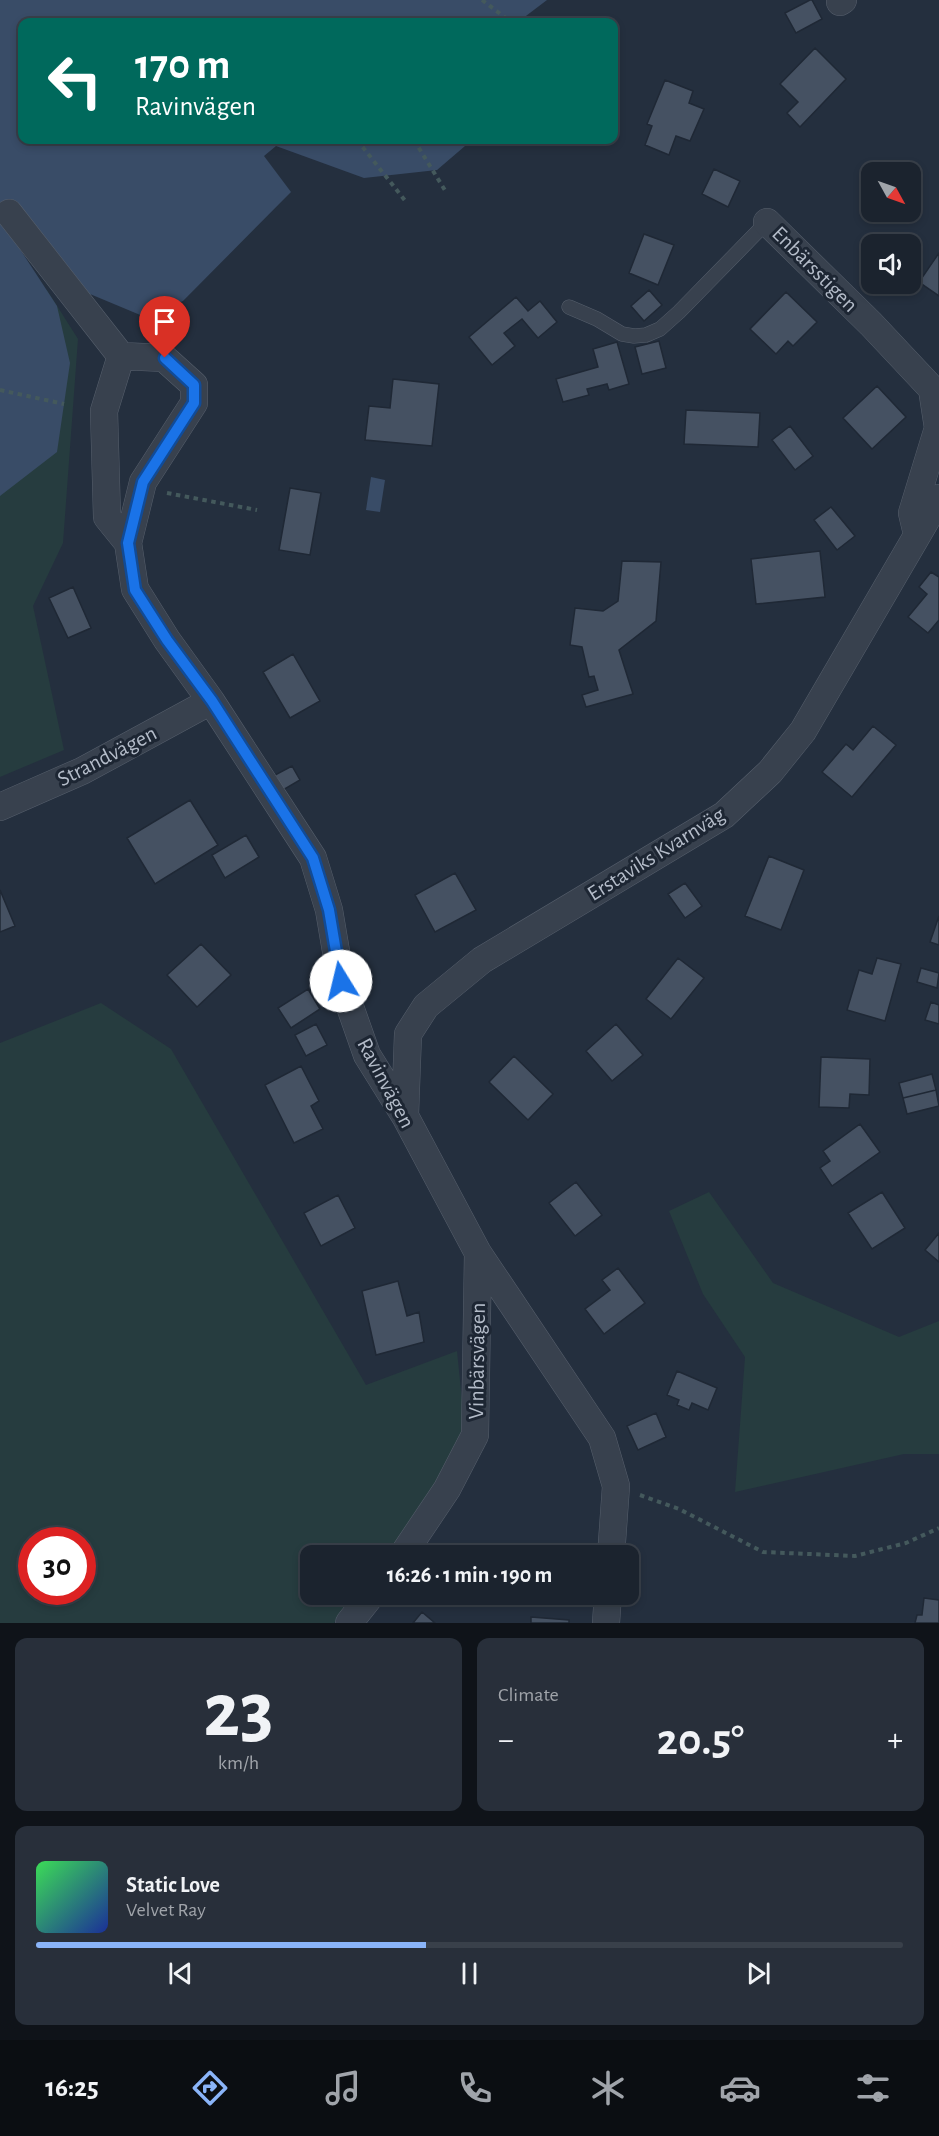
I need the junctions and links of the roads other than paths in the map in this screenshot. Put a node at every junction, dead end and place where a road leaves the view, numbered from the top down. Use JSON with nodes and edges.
{"nodes":[{"id":1,"x":9,"y":213,"type":"dead end"},
{"id":2,"x":767,"y":222,"type":"joint"},
{"id":3,"x":569,"y":307,"type":"dead end"},
{"id":4,"x":122,"y":356,"type":"junction"},
{"id":5,"x":939,"y":498,"type":"edge"},
{"id":6,"x":917,"y":534,"type":"junction"},
{"id":7,"x":128,"y":543,"type":"junction"},
{"id":8,"x":212,"y":701,"type":"junction"},
{"id":9,"x":0,"y":807,"type":"edge"},
{"id":10,"x":405,"y":1116,"type":"junction"},
{"id":11,"x":478,"y":1253,"type":"junction"},
{"id":12,"x":409,"y":1545,"type":"edge"},
{"id":13,"x":612,"y":1545,"type":"edge"},
{"id":14,"x":363,"y":1605,"type":"edge"},
{"id":15,"x":607,"y":1605,"type":"edge"},
{"id":16,"x":349,"y":1623,"type":"edge"},
{"id":17,"x":606,"y":1623,"type":"edge"}],
"edges":[{"from":1,"to":4,"type":"street"},
{"from":2,"to":3,"type":"lane","name":"Enbärsstigen"},
{"from":2,"to":6,"type":"street","name":"Enbärsstigen"},
{"from":4,"to":7,"type":"street"},
{"from":4,"to":7,"type":"street","name":"Ravinvägen"},
{"from":5,"to":6,"type":"street","name":"Erstaviks Kvarnväg"},
{"from":6,"to":10,"type":"street","name":"Erstaviks Kvarnväg"},
{"from":7,"to":8,"type":"street","name":"Ravinvägen"},
{"from":8,"to":9,"type":"street","name":"Strandvägen"},
{"from":8,"to":10,"type":"street","name":"Ravinvägen"},
{"from":10,"to":11,"type":"street","name":"Ravinvägen"},
{"from":11,"to":12,"type":"street","name":"Vinbärsvägen"},
{"from":11,"to":13,"type":"street","name":"Ravinvägen"},
{"from":14,"to":16,"type":"street"},
{"from":15,"to":17,"type":"street"}]}
